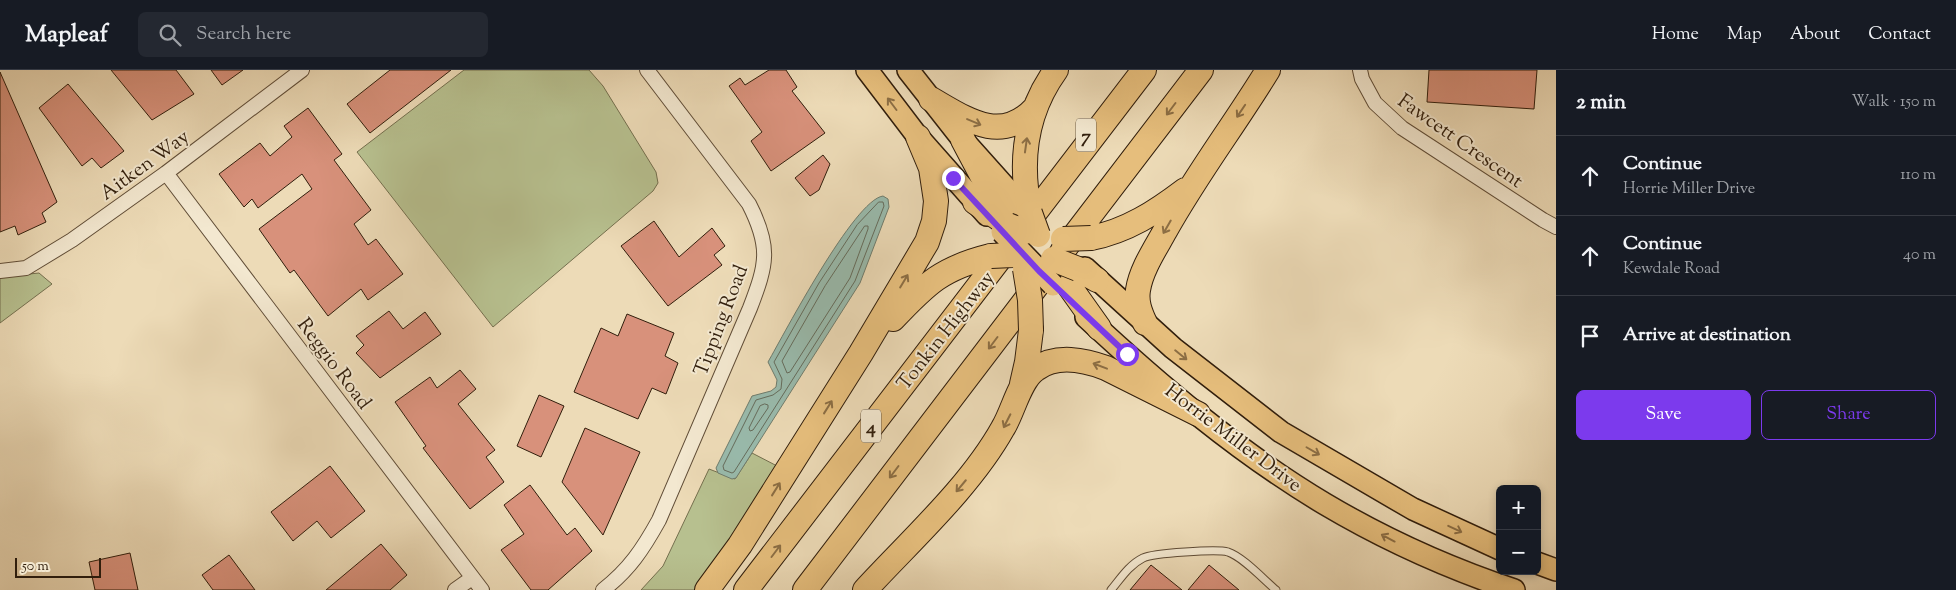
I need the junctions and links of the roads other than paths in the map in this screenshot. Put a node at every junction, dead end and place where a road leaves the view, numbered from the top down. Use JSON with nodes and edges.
{"nodes":[{"id":1,"x":302,"y":70,"type":"edge"},
{"id":2,"x":647,"y":70,"type":"edge"},
{"id":3,"x":867,"y":70,"type":"edge"},
{"id":4,"x":908,"y":70,"type":"edge"},
{"id":5,"x":1056,"y":70,"type":"edge"},
{"id":6,"x":1126,"y":70,"type":"edge"},
{"id":7,"x":1144,"y":70,"type":"edge"},
{"id":8,"x":1201,"y":70,"type":"edge"},
{"id":9,"x":1268,"y":70,"type":"edge"},
{"id":10,"x":1360,"y":70,"type":"edge"},
{"id":11,"x":931,"y":99,"type":"junction"},
{"id":12,"x":1035,"y":108,"type":"junction"},
{"id":13,"x":918,"y":137,"type":"junction"},
{"id":14,"x":963,"y":140,"type":"joint"},
{"id":15,"x":166,"y":173,"type":"junction"},
{"id":16,"x":1192,"y":185,"type":"junction"},
{"id":17,"x":975,"y":202,"type":"joint"},
{"id":18,"x":1024,"y":219,"type":"junction"},
{"id":19,"x":1556,"y":227,"type":"edge"},
{"id":20,"x":1021,"y":253,"type":"junction"},
{"id":21,"x":0,"y":271,"type":"edge"},
{"id":22,"x":1077,"y":278,"type":"junction"},
{"id":23,"x":1145,"y":323,"type":"junction"},
{"id":24,"x":1098,"y":328,"type":"joint"},
{"id":25,"x":862,"y":353,"type":"junction"},
{"id":26,"x":1020,"y":393,"type":"junction"},
{"id":27,"x":1198,"y":414,"type":"junction"},
{"id":28,"x":1496,"y":547,"type":"edge"},
{"id":29,"x":1541,"y":564,"type":"edge"},
{"id":30,"x":1556,"y":570,"type":"edge"},
{"id":31,"x":472,"y":578,"type":"junction"},
{"id":32,"x":455,"y":590,"type":"edge"},
{"id":33,"x":482,"y":590,"type":"edge"},
{"id":34,"x":603,"y":590,"type":"edge"},
{"id":35,"x":707,"y":590,"type":"edge"},
{"id":36,"x":746,"y":590,"type":"edge"},
{"id":37,"x":805,"y":590,"type":"edge"},
{"id":38,"x":865,"y":590,"type":"edge"},
{"id":39,"x":1111,"y":590,"type":"edge"},
{"id":40,"x":1276,"y":590,"type":"edge"},
{"id":41,"x":1514,"y":590,"type":"edge"}],
"edges":[{"from":1,"to":15,"type":"street","name":"Aitken Way"},
{"from":2,"to":34,"type":"street","name":"Tipping Road"},
{"from":13,"to":3,"type":"main road","one_way":true},
{"from":4,"to":11,"type":"main road"},
{"from":5,"to":12,"type":"highway"},
{"from":6,"to":18,"type":"highway","number":"7"},
{"from":7,"to":18,"type":"highway","name":"Tonkin Highway","number":"4"},
{"from":8,"to":37,"type":"highway","number":"4","one_way":true},
{"from":9,"to":16,"type":"highway","one_way":true},
{"from":10,"to":19,"type":"street","name":"Fawcett Crescent"},
{"from":11,"to":12,"type":"highway","one_way":true},
{"from":11,"to":14,"type":"main road"},
{"from":18,"to":12,"type":"highway","one_way":true},
{"from":13,"to":17,"type":"main road"},
{"from":25,"to":13,"type":"highway","one_way":true},
{"from":14,"to":18,"type":"highway"},
{"from":15,"to":21,"type":"street","name":"Aitken Way"},
{"from":15,"to":31,"type":"street","name":"Reggio Road"},
{"from":16,"to":18,"type":"highway","bridge":true},
{"from":16,"to":23,"type":"highway","one_way":true},
{"from":17,"to":18,"type":"highway"},
{"from":18,"to":20,"type":"highway","bridge":true},
{"from":18,"to":20,"type":"highway"},
{"from":18,"to":22,"type":"highway"},
{"from":36,"to":18,"type":"highway","name":"Tonkin Highway","number":"4","one_way":true},
{"from":20,"to":22,"type":"main road","name":"Horrie Miller Drive","bridge":true},
{"from":20,"to":25,"type":"highway","bridge":true},
{"from":20,"to":26,"type":"highway","bridge":true},
{"from":22,"to":23,"type":"main road","name":"Horrie Miller Drive"},
{"from":22,"to":24,"type":"highway"},
{"from":23,"to":28,"type":"main road","name":"Horrie Miller Drive","one_way":true},
{"from":24,"to":27,"type":"main road","name":"Horrie Miller Drive"},
{"from":35,"to":25,"type":"highway","one_way":true},
{"from":27,"to":26,"type":"highway","one_way":true},
{"from":26,"to":38,"type":"highway","one_way":true},
{"from":41,"to":27,"type":"main road","name":"Horrie Miller Drive","one_way":true},
{"from":29,"to":30,"type":"main road"},
{"from":31,"to":32,"type":"street"},
{"from":31,"to":33,"type":"street"},
{"from":39,"to":40,"type":"lane"}]}
